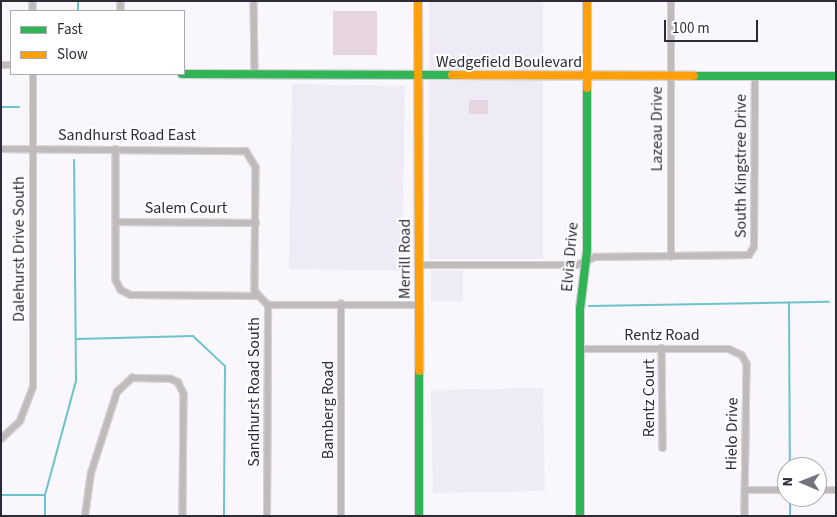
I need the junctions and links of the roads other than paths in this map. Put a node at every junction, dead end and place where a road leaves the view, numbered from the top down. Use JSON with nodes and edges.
{"nodes":[{"id":1,"x":254,"y":1,"type":"edge"},
{"id":2,"x":418,"y":1,"type":"edge"},
{"id":3,"x":588,"y":1,"type":"edge"},
{"id":4,"x":671,"y":1,"type":"edge"},
{"id":5,"x":185,"y":74,"type":"edge"},
{"id":6,"x":255,"y":74,"type":"junction"},
{"id":7,"x":33,"y":75,"type":"edge"},
{"id":8,"x":418,"y":76,"type":"junction"},
{"id":9,"x":587,"y":76,"type":"junction"},
{"id":10,"x":671,"y":76,"type":"junction"},
{"id":11,"x":755,"y":76,"type":"junction"},
{"id":12,"x":836,"y":76,"type":"edge"},
{"id":13,"x":1,"y":149,"type":"edge"},
{"id":14,"x":33,"y":149,"type":"junction"},
{"id":15,"x":116,"y":149,"type":"junction"},
{"id":16,"x":251,"y":155,"type":"joint"},
{"id":17,"x":116,"y":222,"type":"junction"},
{"id":18,"x":256,"y":223,"type":"junction"},
{"id":19,"x":671,"y":257,"type":"junction"},
{"id":20,"x":586,"y":262,"type":"junction"},
{"id":21,"x":419,"y":265,"type":"junction"},
{"id":22,"x":257,"y":296,"type":"junction"},
{"id":23,"x":341,"y":304,"type":"junction"},
{"id":24,"x":268,"y":305,"type":"junction"},
{"id":25,"x":419,"y":305,"type":"junction"},
{"id":26,"x":662,"y":348,"type":"junction"},
{"id":27,"x":580,"y":349,"type":"junction"},
{"id":28,"x":742,"y":355,"type":"joint"},
{"id":29,"x":1,"y":439,"type":"edge"},
{"id":30,"x":663,"y":448,"type":"dead end"},
{"id":31,"x":745,"y":490,"type":"junction"},
{"id":32,"x":777,"y":490,"type":"edge"},
{"id":33,"x":85,"y":516,"type":"edge"},
{"id":34,"x":183,"y":516,"type":"edge"},
{"id":35,"x":267,"y":516,"type":"edge"},
{"id":36,"x":341,"y":516,"type":"edge"},
{"id":37,"x":419,"y":516,"type":"edge"},
{"id":38,"x":580,"y":516,"type":"edge"},
{"id":39,"x":745,"y":516,"type":"edge"}],
"edges":[{"from":1,"to":6,"type":"street"},
{"from":2,"to":8,"type":"street","name":"Merrill Road"},
{"from":3,"to":9,"type":"street","name":"Elvia Drive"},
{"from":4,"to":10,"type":"street","name":"Lazeau Drive"},
{"from":5,"to":6,"type":"street","name":"Wedgefield Boulevard"},
{"from":6,"to":8,"type":"street","name":"Wedgefield Boulevard"},
{"from":7,"to":14,"type":"street","name":"Dalehurst Drive South"},
{"from":8,"to":9,"type":"street","name":"Wedgefield Boulevard"},
{"from":8,"to":21,"type":"street","name":"Merrill Road"},
{"from":9,"to":10,"type":"street","name":"Wedgefield Boulevard"},
{"from":9,"to":20,"type":"street","name":"Elvia Drive"},
{"from":10,"to":11,"type":"street","name":"Wedgefield Boulevard"},
{"from":10,"to":19,"type":"street","name":"Lazeau Drive"},
{"from":11,"to":12,"type":"street","name":"Wedgefield Boulevard"},
{"from":11,"to":19,"type":"street","name":"South Kingstree Drive"},
{"from":13,"to":14,"type":"street","name":"Sandhurst Road East"},
{"from":14,"to":15,"type":"street","name":"Sandhurst Road East"},
{"from":14,"to":29,"type":"street","name":"Dalehurst Drive South"},
{"from":15,"to":16,"type":"street","name":"Sandhurst Road East"},
{"from":15,"to":17,"type":"street"},
{"from":16,"to":18,"type":"street","name":"Sandhurst Road South"},
{"from":17,"to":18,"type":"street","name":"Salem Court"},
{"from":17,"to":22,"type":"street"},
{"from":18,"to":22,"type":"street","name":"Sandhurst Road South"},
{"from":19,"to":20,"type":"street"},
{"from":20,"to":21,"type":"street"},
{"from":20,"to":27,"type":"street","name":"Elvia Drive"},
{"from":21,"to":25,"type":"street","name":"Merrill Road"},
{"from":22,"to":24,"type":"street","name":"Sandhurst Road South"},
{"from":23,"to":24,"type":"street"},
{"from":23,"to":25,"type":"street"},
{"from":23,"to":36,"type":"street","name":"Bamberg Road"},
{"from":24,"to":35,"type":"street","name":"Sandhurst Road South"},
{"from":25,"to":37,"type":"street","name":"Merrill Road"},
{"from":26,"to":27,"type":"street","name":"Rentz Road"},
{"from":26,"to":28,"type":"street","name":"Rentz Road"},
{"from":26,"to":30,"type":"street","name":"Rentz Court"},
{"from":27,"to":38,"type":"street","name":"Elvia Drive"},
{"from":28,"to":31,"type":"street","name":"Hielo Drive"},
{"from":31,"to":32,"type":"street"},
{"from":31,"to":39,"type":"street","name":"Hielo Drive"},
{"from":33,"to":34,"type":"street"}]}
